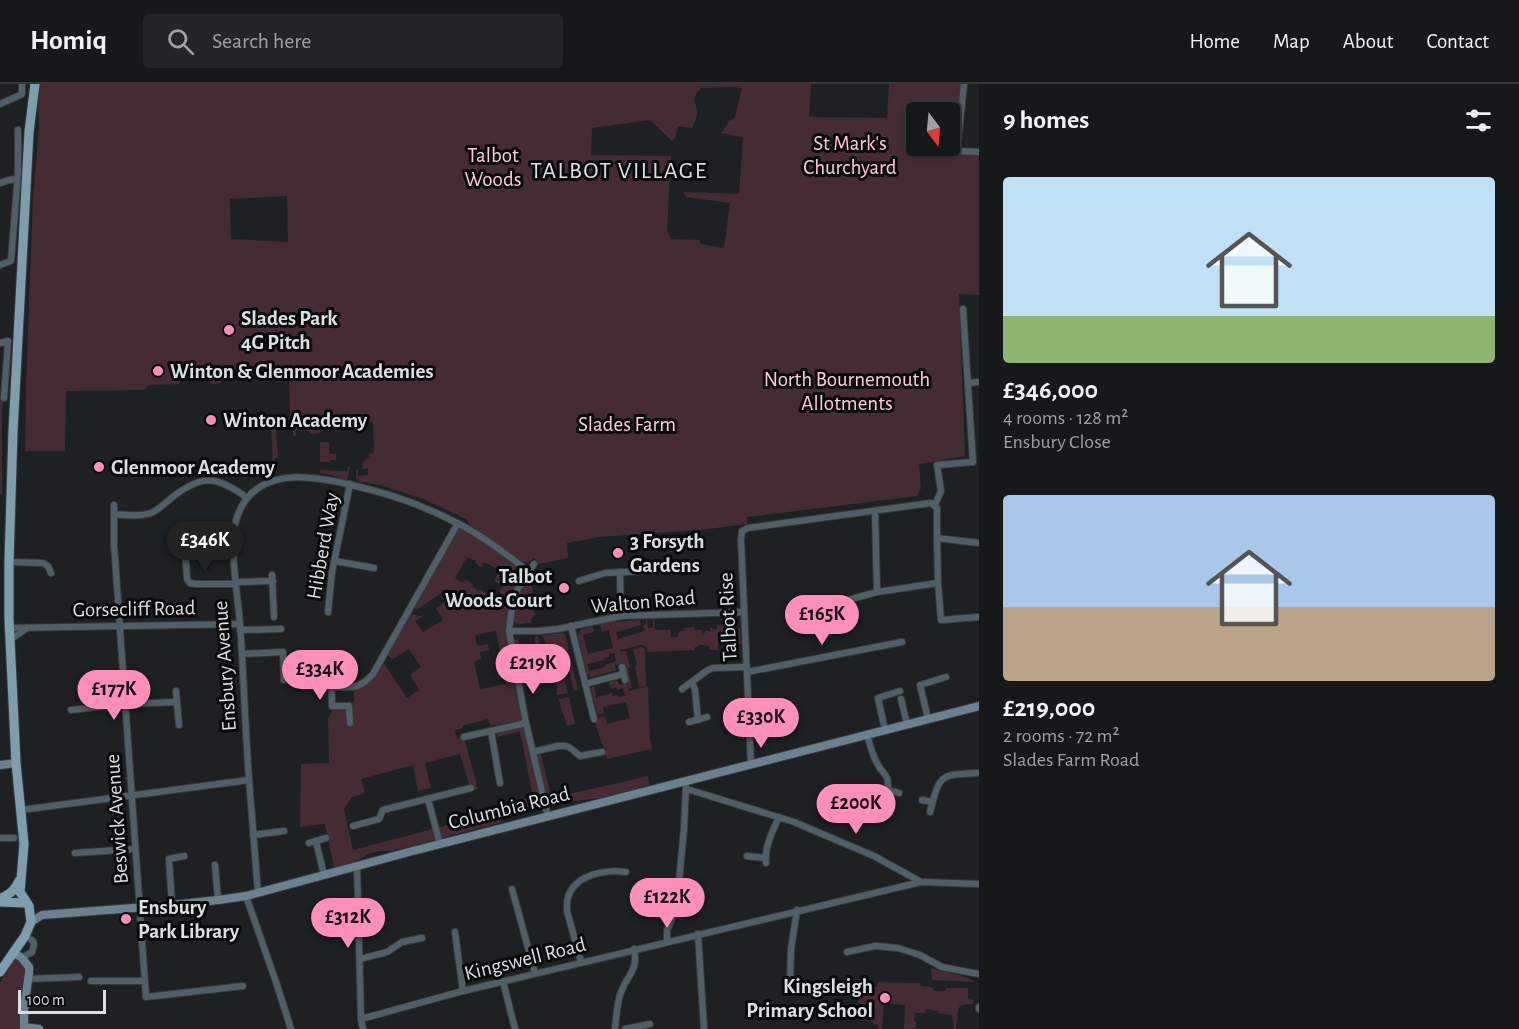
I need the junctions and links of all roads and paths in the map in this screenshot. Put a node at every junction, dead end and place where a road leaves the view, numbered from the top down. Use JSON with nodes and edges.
{"nodes":[{"id":1,"x":22,"y":84,"type":"edge"},
{"id":2,"x":35,"y":84,"type":"edge"},
{"id":3,"x":964,"y":84,"type":"edge"},
{"id":4,"x":0,"y":104,"type":"edge"},
{"id":5,"x":18,"y":130,"type":"dead end"},
{"id":6,"x":979,"y":152,"type":"edge"},
{"id":7,"x":17,"y":179,"type":"junction"},
{"id":8,"x":0,"y":183,"type":"edge"},
{"id":9,"x":0,"y":265,"type":"edge"},
{"id":10,"x":963,"y":309,"type":"dead end"},
{"id":11,"x":0,"y":343,"type":"edge"},
{"id":12,"x":968,"y":382,"type":"junction"},
{"id":13,"x":979,"y":382,"type":"edge"},
{"id":14,"x":4,"y":398,"type":"dead end"},
{"id":15,"x":976,"y":462,"type":"edge"},
{"id":16,"x":350,"y":484,"type":"junction"},
{"id":17,"x":247,"y":498,"type":"junction"},
{"id":18,"x":933,"y":504,"type":"junction"},
{"id":19,"x":114,"y":505,"type":"dead end"},
{"id":20,"x":875,"y":512,"type":"junction"},
{"id":21,"x":114,"y":514,"type":"junction"},
{"id":22,"x":458,"y":523,"type":"junction"},
{"id":23,"x":937,"y":538,"type":"junction"},
{"id":24,"x":979,"y":543,"type":"edge"},
{"id":25,"x":185,"y":549,"type":"dead end"},
{"id":26,"x":335,"y":561,"type":"junction"},
{"id":27,"x":676,"y":561,"type":"dead end"},
{"id":28,"x":9,"y":562,"type":"junction"},
{"id":29,"x":534,"y":564,"type":"dead end"},
{"id":30,"x":374,"y":568,"type":"dead end"},
{"id":31,"x":685,"y":568,"type":"dead end"},
{"id":32,"x":675,"y":569,"type":"junction"},
{"id":33,"x":529,"y":572,"type":"junction"},
{"id":34,"x":620,"y":572,"type":"junction"},
{"id":35,"x":51,"y":573,"type":"dead end"},
{"id":36,"x":579,"y":581,"type":"dead end"},
{"id":37,"x":236,"y":583,"type":"junction"},
{"id":38,"x":938,"y":583,"type":"junction"},
{"id":39,"x":877,"y":592,"type":"junction"},
{"id":40,"x":809,"y":604,"type":"dead end"},
{"id":41,"x":328,"y":612,"type":"dead end"},
{"id":42,"x":744,"y":612,"type":"junction"},
{"id":43,"x":621,"y":616,"type":"junction"},
{"id":44,"x":274,"y":617,"type":"dead end"},
{"id":45,"x":979,"y":617,"type":"edge"},
{"id":46,"x":571,"y":626,"type":"junction"},
{"id":47,"x":28,"y":627,"type":"junction"},
{"id":48,"x":120,"y":627,"type":"junction"},
{"id":49,"x":240,"y":627,"type":"junction"},
{"id":50,"x":15,"y":628,"type":"junction"},
{"id":51,"x":281,"y":629,"type":"dead end"},
{"id":52,"x":509,"y":631,"type":"junction"},
{"id":53,"x":10,"y":640,"type":"junction"},
{"id":54,"x":902,"y":642,"type":"dead end"},
{"id":55,"x":242,"y":654,"type":"junction"},
{"id":56,"x":332,"y":665,"type":"dead end"},
{"id":57,"x":747,"y":670,"type":"junction"},
{"id":58,"x":623,"y":674,"type":"dead end"},
{"id":59,"x":946,"y":677,"type":"dead end"},
{"id":60,"x":284,"y":680,"type":"dead end"},
{"id":61,"x":692,"y":682,"type":"junction"},
{"id":62,"x":585,"y":684,"type":"junction"},
{"id":63,"x":332,"y":687,"type":"junction"},
{"id":64,"x":682,"y":689,"type":"dead end"},
{"id":65,"x":177,"y":691,"type":"dead end"},
{"id":66,"x":900,"y":691,"type":"dead end"},
{"id":67,"x":901,"y":699,"type":"dead end"},
{"id":68,"x":177,"y":702,"type":"junction"},
{"id":69,"x":125,"y":704,"type":"junction"},
{"id":70,"x":332,"y":706,"type":"junction"},
{"id":71,"x":979,"y":706,"type":"edge"},
{"id":72,"x":71,"y":710,"type":"dead end"},
{"id":73,"x":331,"y":714,"type":"dead end"},
{"id":74,"x":707,"y":717,"type":"dead end"},
{"id":75,"x":594,"y":719,"type":"dead end"},
{"id":76,"x":928,"y":719,"type":"junction"},
{"id":77,"x":698,"y":720,"type":"junction"},
{"id":78,"x":689,"y":722,"type":"dead end"},
{"id":79,"x":350,"y":723,"type":"dead end"},
{"id":80,"x":526,"y":723,"type":"junction"},
{"id":81,"x":907,"y":724,"type":"junction"},
{"id":82,"x":179,"y":725,"type":"dead end"},
{"id":83,"x":885,"y":730,"type":"junction"},
{"id":84,"x":491,"y":731,"type":"junction"},
{"id":85,"x":867,"y":734,"type":"junction"},
{"id":86,"x":465,"y":737,"type":"dead end"},
{"id":87,"x":533,"y":752,"type":"junction"},
{"id":88,"x":602,"y":752,"type":"dead end"},
{"id":89,"x":580,"y":756,"type":"junction"},
{"id":90,"x":16,"y":763,"type":"junction"},
{"id":91,"x":579,"y":764,"type":"dead end"},
{"id":92,"x":0,"y":765,"type":"edge"},
{"id":93,"x":751,"y":765,"type":"junction"},
{"id":94,"x":979,"y":773,"type":"edge"},
{"id":95,"x":249,"y":780,"type":"junction"},
{"id":96,"x":500,"y":783,"type":"dead end"},
{"id":97,"x":686,"y":785,"type":"junction"},
{"id":98,"x":471,"y":788,"type":"dead end"},
{"id":99,"x":888,"y":790,"type":"junction"},
{"id":100,"x":899,"y":793,"type":"dead end"},
{"id":101,"x":131,"y":795,"type":"junction"},
{"id":102,"x":864,"y":795,"type":"dead end"},
{"id":103,"x":428,"y":799,"type":"junction"},
{"id":104,"x":922,"y":800,"type":"dead end"},
{"id":105,"x":932,"y":802,"type":"junction"},
{"id":106,"x":21,"y":810,"type":"junction"},
{"id":107,"x":930,"y":812,"type":"dead end"},
{"id":108,"x":548,"y":817,"type":"junction"},
{"id":109,"x":779,"y":817,"type":"junction"},
{"id":110,"x":353,"y":826,"type":"dead end"},
{"id":111,"x":284,"y":831,"type":"dead end"},
{"id":112,"x":254,"y":834,"type":"junction"},
{"id":113,"x":0,"y":838,"type":"edge"},
{"id":114,"x":14,"y":838,"type":"dead end"},
{"id":115,"x":326,"y":838,"type":"dead end"},
{"id":116,"x":316,"y":841,"type":"junction"},
{"id":117,"x":309,"y":843,"type":"dead end"},
{"id":118,"x":440,"y":844,"type":"junction"},
{"id":119,"x":135,"y":849,"type":"junction"},
{"id":120,"x":75,"y":853,"type":"dead end"},
{"id":121,"x":184,"y":856,"type":"dead end"},
{"id":122,"x":747,"y":856,"type":"dead end"},
{"id":123,"x":215,"y":865,"type":"dead end"},
{"id":124,"x":357,"y":866,"type":"junction"},
{"id":125,"x":626,"y":872,"type":"dead end"},
{"id":126,"x":324,"y":875,"type":"junction"},
{"id":127,"x":21,"y":876,"type":"junction"},
{"id":128,"x":921,"y":882,"type":"junction"},
{"id":129,"x":979,"y":884,"type":"edge"},
{"id":130,"x":512,"y":889,"type":"dead end"},
{"id":131,"x":258,"y":893,"type":"junction"},
{"id":132,"x":246,"y":896,"type":"junction"},
{"id":133,"x":218,"y":900,"type":"junction"},
{"id":134,"x":0,"y":901,"type":"edge"},
{"id":135,"x":27,"y":905,"type":"junction"},
{"id":136,"x":172,"y":905,"type":"junction"},
{"id":137,"x":140,"y":908,"type":"junction"},
{"id":138,"x":797,"y":910,"type":"junction"},
{"id":139,"x":42,"y":915,"type":"junction"},
{"id":140,"x":31,"y":922,"type":"junction"},
{"id":141,"x":455,"y":932,"type":"dead end"},
{"id":142,"x":401,"y":934,"type":"dead end"},
{"id":143,"x":698,"y":934,"type":"junction"},
{"id":144,"x":25,"y":936,"type":"junction"},
{"id":145,"x":422,"y":938,"type":"dead end"},
{"id":146,"x":667,"y":941,"type":"junction"},
{"id":147,"x":402,"y":942,"type":"junction"},
{"id":148,"x":634,"y":949,"type":"junction"},
{"id":149,"x":13,"y":952,"type":"junction"},
{"id":150,"x":847,"y":952,"type":"dead end"},
{"id":151,"x":22,"y":958,"type":"junction"},
{"id":152,"x":360,"y":959,"type":"junction"},
{"id":153,"x":581,"y":962,"type":"junction"},
{"id":154,"x":0,"y":972,"type":"edge"},
{"id":155,"x":535,"y":974,"type":"junction"},
{"id":156,"x":979,"y":974,"type":"edge"},
{"id":157,"x":79,"y":977,"type":"dead end"},
{"id":158,"x":28,"y":979,"type":"junction"},
{"id":159,"x":91,"y":981,"type":"dead end"},
{"id":160,"x":144,"y":981,"type":"junction"},
{"id":161,"x":503,"y":981,"type":"junction"},
{"id":162,"x":790,"y":984,"type":"dead end"},
{"id":163,"x":243,"y":986,"type":"dead end"},
{"id":164,"x":463,"y":991,"type":"junction"},
{"id":165,"x":361,"y":1019,"type":"junction"},
{"id":166,"x":650,"y":1024,"type":"dead end"},
{"id":167,"x":24,"y":1028,"type":"edge"},
{"id":168,"x":39,"y":1029,"type":"edge"},
{"id":169,"x":291,"y":1029,"type":"edge"},
{"id":170,"x":363,"y":1029,"type":"edge"},
{"id":171,"x":515,"y":1029,"type":"edge"},
{"id":172,"x":615,"y":1029,"type":"edge"},
{"id":173,"x":625,"y":1029,"type":"edge"},
{"id":174,"x":704,"y":1029,"type":"edge"}],
"edges":[{"from":1,"to":4,"type":"street"},
{"from":2,"to":28,"type":"main road"},
{"from":3,"to":6,"type":"street"},
{"from":5,"to":7,"type":"street"},
{"from":7,"to":8,"type":"street"},
{"from":7,"to":9,"type":"street"},
{"from":10,"to":12,"type":"street"},
{"from":11,"to":14,"type":"street"},
{"from":12,"to":13,"type":"street"},
{"from":12,"to":15,"type":"street"},
{"from":15,"to":18,"type":"street"},
{"from":16,"to":17,"type":"street"},
{"from":16,"to":22,"type":"street"},
{"from":16,"to":26,"type":"street","name":"Hibberd Way"},
{"from":17,"to":21,"type":"street"},
{"from":17,"to":37,"type":"street","name":"Ensbury Avenue"},
{"from":18,"to":20,"type":"street"},
{"from":18,"to":23,"type":"street"},
{"from":19,"to":21,"type":"street","name":"Beswick Avenue"},
{"from":20,"to":39,"type":"street"},
{"from":20,"to":42,"type":"street","name":"Talbot Rise"},
{"from":21,"to":48,"type":"street","name":"Beswick Avenue"},
{"from":22,"to":33,"type":"street"},
{"from":22,"to":63,"type":"street"},
{"from":23,"to":24,"type":"street"},
{"from":23,"to":38,"type":"street"},
{"from":25,"to":37,"type":"street"},
{"from":26,"to":30,"type":"street"},
{"from":26,"to":41,"type":"street","name":"Hibberd Way"},
{"from":27,"to":32,"type":"street"},
{"from":28,"to":35,"type":"street"},
{"from":28,"to":50,"type":"main road"},
{"from":29,"to":33,"type":"street"},
{"from":31,"to":32,"type":"street"},
{"from":32,"to":34,"type":"street"},
{"from":33,"to":52,"type":"street"},
{"from":34,"to":36,"type":"street"},
{"from":34,"to":43,"type":"street"},
{"from":37,"to":44,"type":"street"},
{"from":37,"to":49,"type":"street","name":"Ensbury Avenue"},
{"from":38,"to":39,"type":"street"},
{"from":38,"to":45,"type":"street"},
{"from":39,"to":40,"type":"street"},
{"from":42,"to":43,"type":"street","name":"Walton Road"},
{"from":42,"to":57,"type":"street","name":"Talbot Rise"},
{"from":43,"to":46,"type":"street","name":"Walton Road"},
{"from":46,"to":52,"type":"street","name":"Walton Road"},
{"from":46,"to":62,"type":"street"},
{"from":47,"to":48,"type":"street","name":"Gorsecliff Road"},
{"from":47,"to":50,"type":"street","name":"Gorsecliff Road"},
{"from":47,"to":53,"type":"street"},
{"from":48,"to":49,"type":"street","name":"Gorsecliff Road"},
{"from":48,"to":69,"type":"street","name":"Beswick Avenue"},
{"from":49,"to":51,"type":"street","name":"Gorsecliff Road"},
{"from":49,"to":55,"type":"street","name":"Ensbury Avenue"},
{"from":50,"to":53,"type":"main road"},
{"from":52,"to":80,"type":"street"},
{"from":53,"to":90,"type":"main road"},
{"from":54,"to":57,"type":"street"},
{"from":55,"to":60,"type":"street"},
{"from":55,"to":95,"type":"street","name":"Ensbury Avenue"},
{"from":56,"to":63,"type":"street"},
{"from":57,"to":61,"type":"street"},
{"from":57,"to":93,"type":"street","name":"Talbot Rise"},
{"from":58,"to":62,"type":"street"},
{"from":59,"to":76,"type":"street"},
{"from":61,"to":64,"type":"street"},
{"from":61,"to":77,"type":"street"},
{"from":62,"to":75,"type":"street"},
{"from":63,"to":70,"type":"street"},
{"from":65,"to":68,"type":"street"},
{"from":66,"to":83,"type":"street"},
{"from":67,"to":81,"type":"street"},
{"from":68,"to":69,"type":"street"},
{"from":68,"to":82,"type":"street"},
{"from":69,"to":72,"type":"street"},
{"from":69,"to":101,"type":"street","name":"Beswick Avenue"},
{"from":70,"to":73,"type":"street"},
{"from":70,"to":79,"type":"street"},
{"from":71,"to":76,"type":"street","name":"Columbia Road"},
{"from":74,"to":77,"type":"street"},
{"from":76,"to":81,"type":"street","name":"Columbia Road"},
{"from":77,"to":78,"type":"street"},
{"from":80,"to":84,"type":"street"},
{"from":80,"to":87,"type":"street"},
{"from":81,"to":83,"type":"street","name":"Columbia Road"},
{"from":83,"to":85,"type":"street","name":"Columbia Road"},
{"from":84,"to":86,"type":"street"},
{"from":84,"to":96,"type":"street"},
{"from":85,"to":93,"type":"street","name":"Columbia Road"},
{"from":85,"to":99,"type":"street"},
{"from":87,"to":89,"type":"street"},
{"from":87,"to":108,"type":"street"},
{"from":88,"to":89,"type":"street"},
{"from":89,"to":91,"type":"street"},
{"from":90,"to":92,"type":"street"},
{"from":90,"to":106,"type":"main road"},
{"from":93,"to":97,"type":"street","name":"Columbia Road"},
{"from":94,"to":105,"type":"street"},
{"from":95,"to":101,"type":"street"},
{"from":95,"to":112,"type":"street","name":"Ensbury Avenue"},
{"from":97,"to":108,"type":"street","name":"Columbia Road"},
{"from":97,"to":109,"type":"street"},
{"from":97,"to":146,"type":"street"},
{"from":98,"to":103,"type":"street"},
{"from":99,"to":100,"type":"street"},
{"from":99,"to":102,"type":"street"},
{"from":101,"to":106,"type":"street"},
{"from":101,"to":119,"type":"street","name":"Beswick Avenue"},
{"from":103,"to":110,"type":"street"},
{"from":103,"to":118,"type":"street"},
{"from":104,"to":105,"type":"street"},
{"from":105,"to":107,"type":"street"},
{"from":106,"to":127,"type":"main road"},
{"from":108,"to":118,"type":"street","name":"Columbia Road"},
{"from":109,"to":122,"type":"street"},
{"from":109,"to":128,"type":"street"},
{"from":111,"to":112,"type":"street"},
{"from":112,"to":131,"type":"street","name":"Ensbury Avenue"},
{"from":113,"to":114,"type":"street"},
{"from":115,"to":116,"type":"street"},
{"from":116,"to":117,"type":"street"},
{"from":116,"to":126,"type":"street"},
{"from":118,"to":124,"type":"street","name":"Columbia Road"},
{"from":119,"to":120,"type":"street"},
{"from":119,"to":137,"type":"street","name":"Beswick Avenue"},
{"from":121,"to":136,"type":"street"},
{"from":123,"to":133,"type":"street"},
{"from":124,"to":126,"type":"street","name":"Columbia Road"},
{"from":124,"to":152,"type":"street"},
{"from":125,"to":153,"type":"street"},
{"from":126,"to":131,"type":"street","name":"Columbia Road"},
{"from":127,"to":134,"type":"main road"},
{"from":127,"to":135,"type":"main road"},
{"from":128,"to":129,"type":"street","name":"Kingswell Road"},
{"from":128,"to":138,"type":"street","name":"Kingswell Road"},
{"from":130,"to":155,"type":"street"},
{"from":131,"to":132,"type":"street","name":"Columbia Road"},
{"from":132,"to":133,"type":"street","name":"Columbia Road"},
{"from":132,"to":169,"type":"street"},
{"from":133,"to":136,"type":"street","name":"Columbia Road"},
{"from":134,"to":135,"type":"main road"},
{"from":135,"to":139,"type":"street"},
{"from":135,"to":140,"type":"main road"},
{"from":136,"to":137,"type":"street","name":"Columbia Road"},
{"from":137,"to":139,"type":"street","name":"Columbia Road"},
{"from":137,"to":160,"type":"street","name":"Beswick Avenue"},
{"from":138,"to":143,"type":"street","name":"Kingswell Road"},
{"from":138,"to":162,"type":"street"},
{"from":139,"to":140,"type":"street","name":"Columbia Road"},
{"from":140,"to":144,"type":"main road"},
{"from":141,"to":164,"type":"street"},
{"from":142,"to":147,"type":"street"},
{"from":143,"to":146,"type":"street","name":"Kingswell Road"},
{"from":143,"to":174,"type":"street"},
{"from":144,"to":149,"type":"main road"},
{"from":144,"to":151,"type":"street"},
{"from":145,"to":147,"type":"street"},
{"from":146,"to":148,"type":"street","name":"Kingswell Road"},
{"from":147,"to":152,"type":"street"},
{"from":148,"to":153,"type":"street","name":"Kingswell Road"},
{"from":148,"to":172,"type":"street"},
{"from":149,"to":151,"type":"street"},
{"from":149,"to":154,"type":"main road"},
{"from":150,"to":156,"type":"street"},
{"from":151,"to":158,"type":"street"},
{"from":152,"to":165,"type":"street"},
{"from":153,"to":155,"type":"street","name":"Kingswell Road"},
{"from":155,"to":161,"type":"street","name":"Kingswell Road"},
{"from":157,"to":158,"type":"street"},
{"from":158,"to":167,"type":"street"},
{"from":159,"to":160,"type":"street"},
{"from":160,"to":163,"type":"street"},
{"from":161,"to":164,"type":"street","name":"Kingswell Road"},
{"from":161,"to":171,"type":"street"},
{"from":164,"to":165,"type":"street","name":"Kingswell Road"},
{"from":165,"to":170,"type":"street"},
{"from":166,"to":173,"type":"street"},
{"from":167,"to":168,"type":"street"}]}
